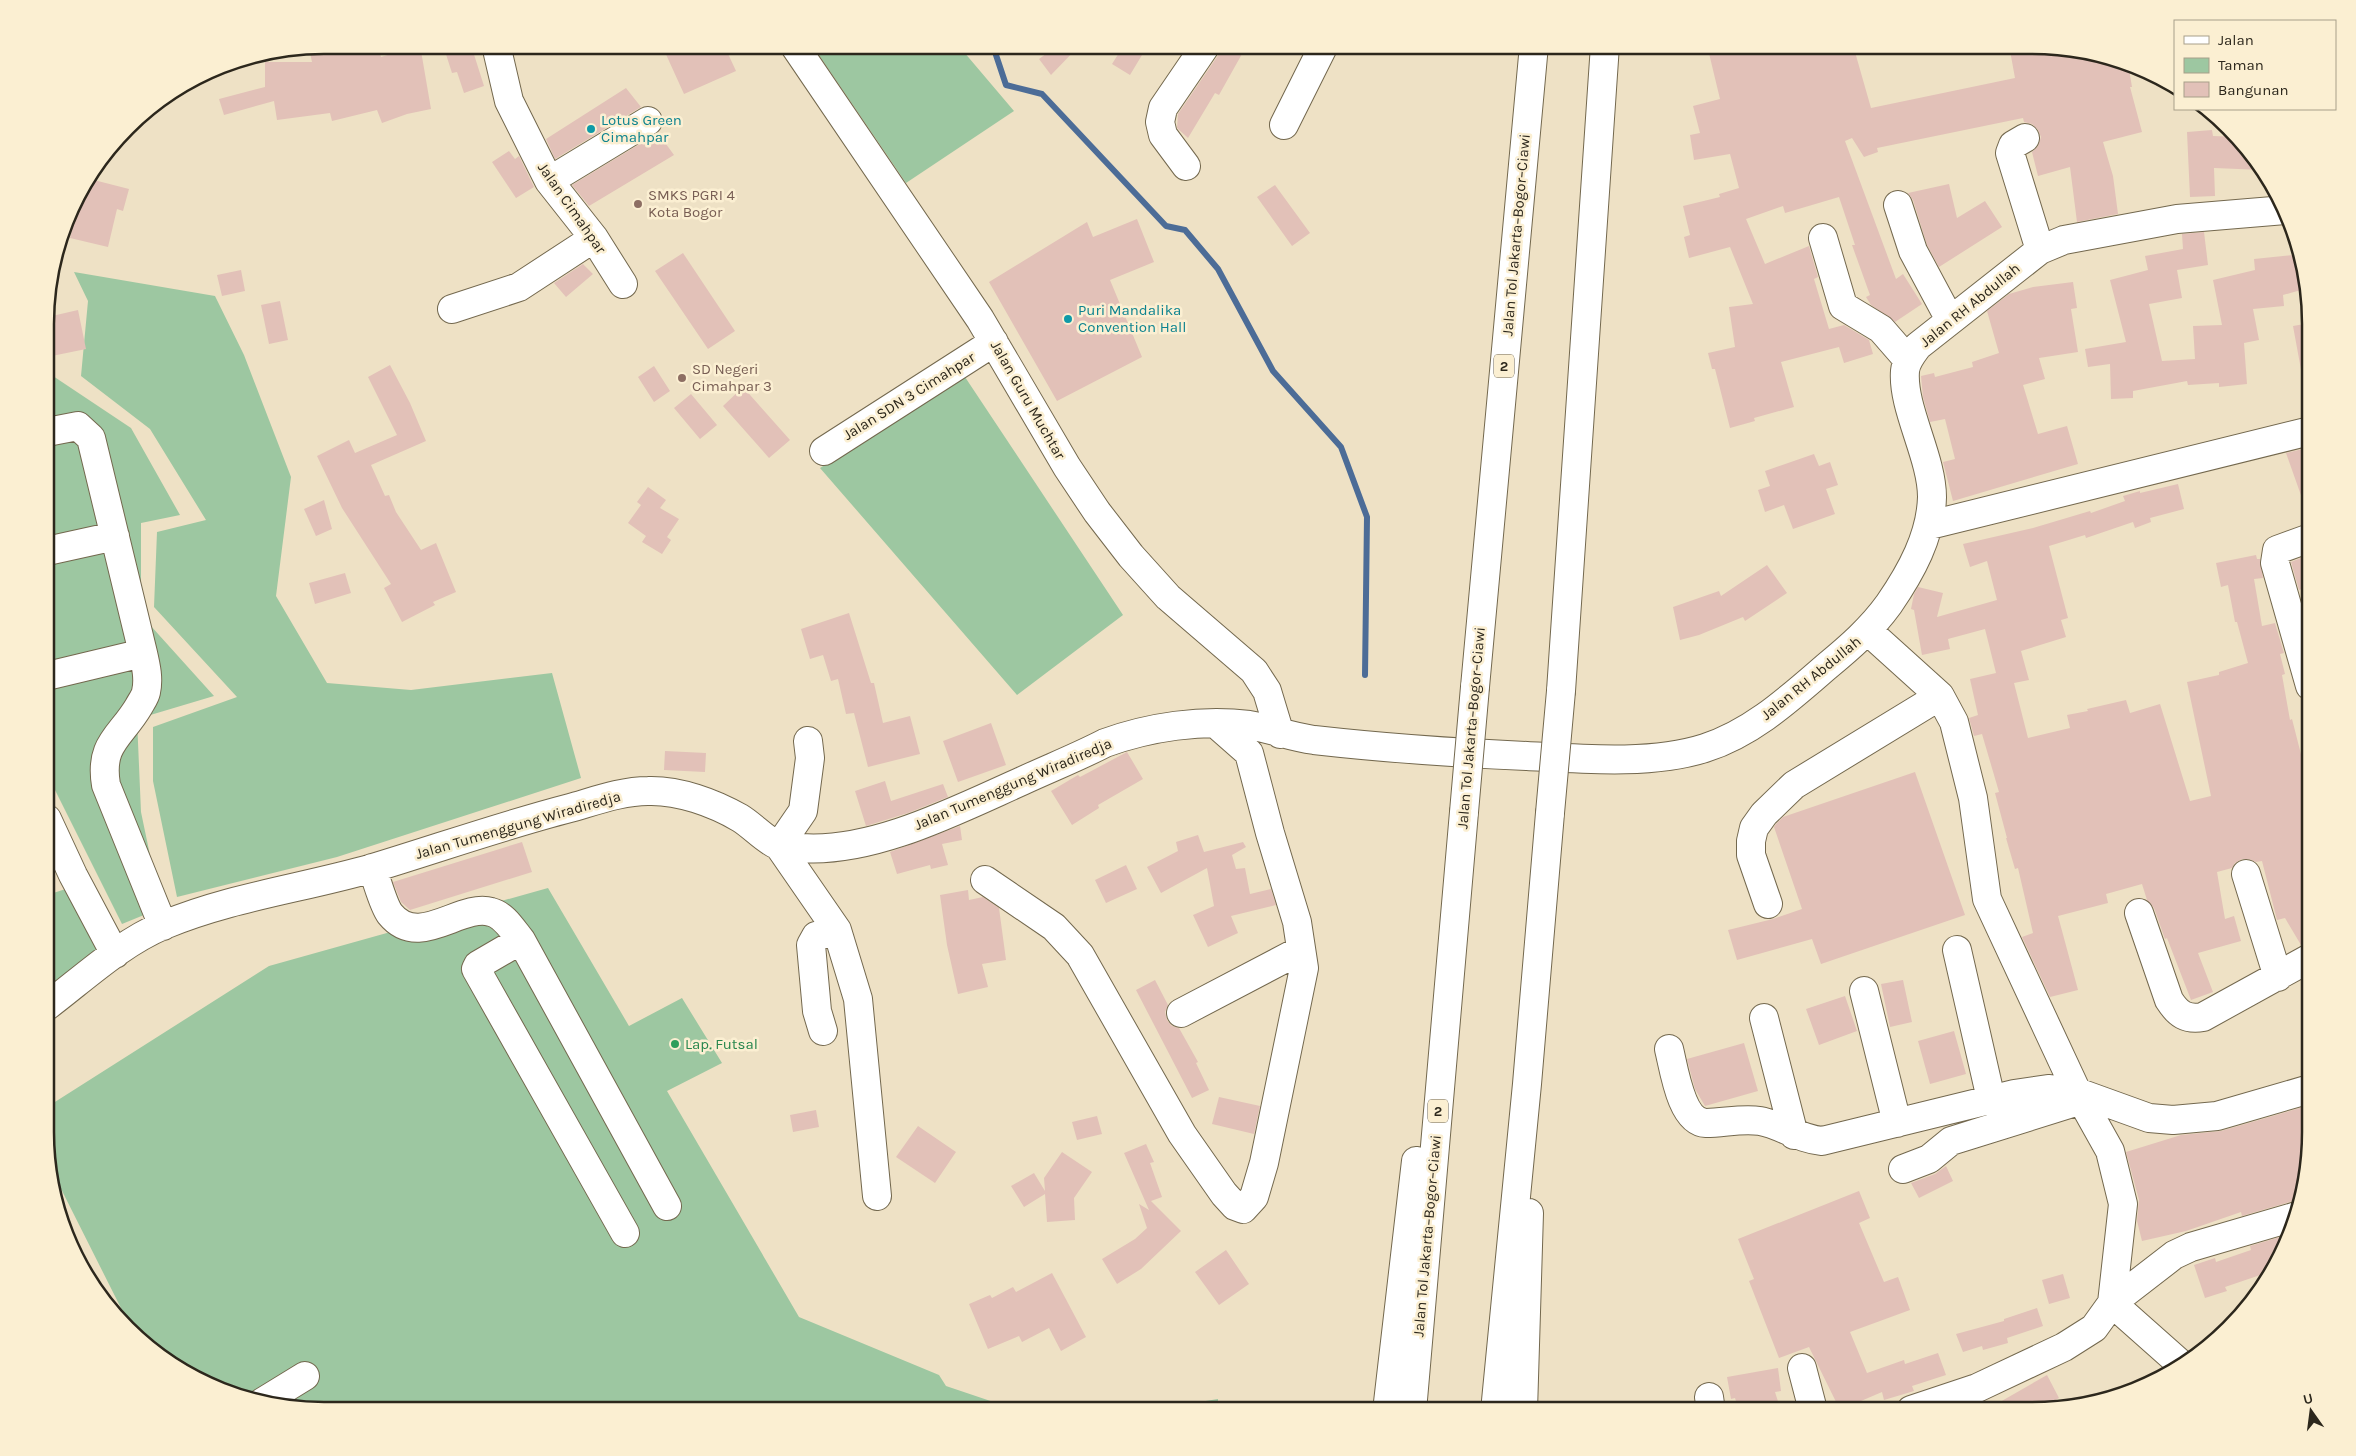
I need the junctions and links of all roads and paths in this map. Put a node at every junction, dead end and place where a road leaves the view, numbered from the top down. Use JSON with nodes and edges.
{"nodes":[{"id":1,"x":498,"y":54,"type":"edge"},
{"id":2,"x":800,"y":54,"type":"edge"},
{"id":3,"x":1200,"y":54,"type":"edge"},
{"id":4,"x":1320,"y":54,"type":"edge"},
{"id":5,"x":1533,"y":54,"type":"edge"},
{"id":6,"x":1604,"y":54,"type":"edge"},
{"id":7,"x":648,"y":121,"type":"dead end"},
{"id":8,"x":1284,"y":125,"type":"dead end"},
{"id":9,"x":2025,"y":138,"type":"dead end"},
{"id":10,"x":1186,"y":166,"type":"dead end"},
{"id":11,"x":550,"y":181,"type":"junction"},
{"id":12,"x":1898,"y":205,"type":"dead end"},
{"id":13,"x":2277,"y":211,"type":"edge"},
{"id":14,"x":594,"y":238,"type":"junction"},
{"id":15,"x":1823,"y":238,"type":"dead end"},
{"id":16,"x":2040,"y":250,"type":"junction"},
{"id":17,"x":623,"y":284,"type":"dead end"},
{"id":18,"x":452,"y":309,"type":"dead end"},
{"id":19,"x":1950,"y":320,"type":"junction"},
{"id":20,"x":994,"y":342,"type":"junction"},
{"id":21,"x":1908,"y":360,"type":"junction"},
{"id":22,"x":54,"y":431,"type":"edge"},
{"id":23,"x":2302,"y":433,"type":"edge"},
{"id":24,"x":824,"y":451,"type":"dead end"},
{"id":25,"x":1930,"y":525,"type":"junction"},
{"id":26,"x":115,"y":536,"type":"junction"},
{"id":27,"x":2302,"y":541,"type":"edge"},
{"id":28,"x":54,"y":549,"type":"edge"},
{"id":29,"x":1868,"y":631,"type":"junction"},
{"id":30,"x":143,"y":653,"type":"junction"},
{"id":31,"x":2302,"y":657,"type":"edge"},
{"id":32,"x":54,"y":674,"type":"edge"},
{"id":33,"x":1940,"y":696,"type":"junction"},
{"id":34,"x":1216,"y":724,"type":"junction"},
{"id":35,"x":1280,"y":734,"type":"junction"},
{"id":36,"x":808,"y":740,"type":"dead end"},
{"id":37,"x":1586,"y":759,"type":"joint"},
{"id":38,"x":54,"y":834,"type":"edge"},
{"id":39,"x":779,"y":846,"type":"junction"},
{"id":40,"x":372,"y":868,"type":"junction"},
{"id":41,"x":2246,"y":874,"type":"dead end"},
{"id":42,"x":985,"y":880,"type":"dead end"},
{"id":43,"x":1768,"y":904,"type":"dead end"},
{"id":44,"x":2139,"y":913,"type":"dead end"},
{"id":45,"x":163,"y":926,"type":"junction"},
{"id":46,"x":837,"y":930,"type":"junction"},
{"id":47,"x":521,"y":940,"type":"junction"},
{"id":48,"x":1301,"y":950,"type":"junction"},
{"id":49,"x":1957,"y":950,"type":"dead end"},
{"id":50,"x":115,"y":954,"type":"junction"},
{"id":51,"x":2302,"y":963,"type":"edge"},
{"id":52,"x":1449,"y":974,"type":"junction"},
{"id":53,"x":2278,"y":977,"type":"junction"},
{"id":54,"x":1864,"y":991,"type":"dead end"},
{"id":55,"x":54,"y":1001,"type":"edge"},
{"id":56,"x":1182,"y":1013,"type":"dead end"},
{"id":57,"x":1764,"y":1018,"type":"dead end"},
{"id":58,"x":823,"y":1031,"type":"dead end"},
{"id":59,"x":1669,"y":1049,"type":"dead end"},
{"id":60,"x":1527,"y":1084,"type":"junction"},
{"id":61,"x":2302,"y":1091,"type":"edge"},
{"id":62,"x":2080,"y":1096,"type":"junction"},
{"id":63,"x":1991,"y":1099,"type":"junction"},
{"id":64,"x":1897,"y":1123,"type":"junction"},
{"id":65,"x":1794,"y":1135,"type":"junction"},
{"id":66,"x":1903,"y":1169,"type":"dead end"},
{"id":67,"x":877,"y":1196,"type":"dead end"},
{"id":68,"x":667,"y":1206,"type":"dead end"},
{"id":69,"x":2288,"y":1219,"type":"edge"},
{"id":70,"x":625,"y":1233,"type":"dead end"},
{"id":71,"x":2112,"y":1303,"type":"junction"},
{"id":72,"x":2177,"y":1360,"type":"edge"},
{"id":73,"x":1802,"y":1368,"type":"dead end"},
{"id":74,"x":305,"y":1376,"type":"dead end"},
{"id":75,"x":271,"y":1397,"type":"edge"},
{"id":76,"x":1388,"y":1402,"type":"edge"},
{"id":77,"x":1413,"y":1402,"type":"edge"},
{"id":78,"x":1496,"y":1402,"type":"edge"},
{"id":79,"x":1523,"y":1402,"type":"edge"},
{"id":80,"x":1812,"y":1402,"type":"edge"},
{"id":81,"x":1936,"y":1402,"type":"edge"}],
"edges":[{"from":1,"to":11,"type":"main road","name":"Jalan Cimahpar"},
{"from":2,"to":20,"type":"main road","name":"Jalan Guru Muchtar"},
{"from":3,"to":10,"type":"main road"},
{"from":4,"to":8,"type":"main road"},
{"from":5,"to":52,"type":"main road","name":"Jalan Tol Jakarta–Bogor–Ciawi","number":"2","bridge":true},
{"from":6,"to":60,"type":"main road","bridge":true},
{"from":7,"to":11,"type":"main road"},
{"from":9,"to":16,"type":"main road"},
{"from":11,"to":14,"type":"main road","name":"Jalan Cimahpar"},
{"from":12,"to":19,"type":"main road"},
{"from":13,"to":16,"type":"main road","name":"Jalan RH Abdullah"},
{"from":14,"to":17,"type":"main road","name":"Jalan Cimahpar"},
{"from":14,"to":18,"type":"main road"},
{"from":15,"to":21,"type":"main road"},
{"from":16,"to":19,"type":"main road","name":"Jalan RH Abdullah"},
{"from":19,"to":21,"type":"main road","name":"Jalan RH Abdullah"},
{"from":20,"to":24,"type":"main road","name":"Jalan SDN 3 Cimahpar"},
{"from":20,"to":35,"type":"main road","name":"Jalan Guru Muchtar"},
{"from":21,"to":25,"type":"main road","name":"Jalan RH Abdullah"},
{"from":22,"to":26,"type":"main road"},
{"from":23,"to":25,"type":"main road"},
{"from":25,"to":29,"type":"main road","name":"Jalan RH Abdullah"},
{"from":26,"to":28,"type":"main road"},
{"from":26,"to":30,"type":"main road"},
{"from":27,"to":31,"type":"main road"},
{"from":29,"to":33,"type":"main road"},
{"from":29,"to":37,"type":"main road","name":"Jalan RH Abdullah"},
{"from":30,"to":32,"type":"main road"},
{"from":30,"to":45,"type":"main road"},
{"from":33,"to":43,"type":"main road"},
{"from":33,"to":62,"type":"main road"},
{"from":34,"to":35,"type":"main road","name":"Jalan Tumenggung Wiradiredja"},
{"from":34,"to":39,"type":"main road","name":"Jalan Tumenggung Wiradiredja"},
{"from":34,"to":48,"type":"main road"},
{"from":35,"to":37,"type":"main road","name":"Jalan Tumenggung Wiradiredja"},
{"from":36,"to":39,"type":"main road"},
{"from":38,"to":50,"type":"main road"},
{"from":39,"to":40,"type":"main road","name":"Jalan Tumenggung Wiradiredja"},
{"from":39,"to":46,"type":"main road"},
{"from":40,"to":45,"type":"main road","name":"Jalan Tumenggung Wiradiredja"},
{"from":40,"to":47,"type":"main road"},
{"from":41,"to":53,"type":"main road"},
{"from":42,"to":48,"type":"main road"},
{"from":44,"to":53,"type":"main road"},
{"from":45,"to":50,"type":"main road","name":"Jalan Tumenggung Wiradiredja"},
{"from":46,"to":58,"type":"main road"},
{"from":46,"to":67,"type":"main road"},
{"from":47,"to":68,"type":"main road"},
{"from":47,"to":70,"type":"main road"},
{"from":48,"to":56,"type":"main road"},
{"from":49,"to":63,"type":"main road"},
{"from":50,"to":55,"type":"main road","name":"Jalan Tumenggung Wiradiredja"},
{"from":51,"to":53,"type":"main road"},
{"from":52,"to":76,"type":"main road"},
{"from":52,"to":77,"type":"main road","name":"Jalan Tol Jakarta–Bogor–Ciawi","number":"2"},
{"from":54,"to":64,"type":"main road"},
{"from":57,"to":65,"type":"main road"},
{"from":59,"to":65,"type":"main road"},
{"from":60,"to":78,"type":"main road"},
{"from":60,"to":79,"type":"main road"},
{"from":61,"to":62,"type":"main road"},
{"from":62,"to":63,"type":"main road"},
{"from":62,"to":66,"type":"main road"},
{"from":62,"to":71,"type":"main road"},
{"from":63,"to":64,"type":"main road"},
{"from":64,"to":65,"type":"main road"},
{"from":69,"to":71,"type":"main road"},
{"from":71,"to":72,"type":"main road"},
{"from":71,"to":81,"type":"main road"},
{"from":73,"to":80,"type":"main road"},
{"from":74,"to":75,"type":"main road"}]}
